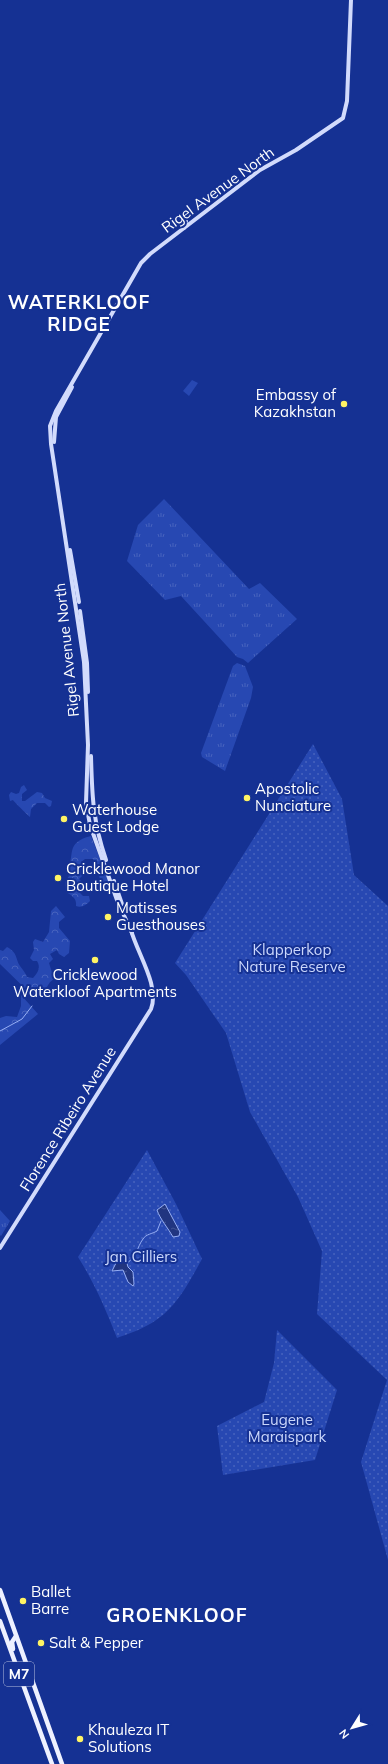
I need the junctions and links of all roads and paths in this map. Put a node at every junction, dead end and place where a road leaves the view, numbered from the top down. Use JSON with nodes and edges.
{"nodes":[{"id":1,"x":351,"y":0,"type":"edge"},
{"id":2,"x":180,"y":217,"type":"dead end"},
{"id":3,"x":184,"y":228,"type":"junction"},
{"id":4,"x":81,"y":367,"type":"junction"},
{"id":5,"x":94,"y":816,"type":"junction"},
{"id":6,"x":90,"y":825,"type":"junction"},
{"id":7,"x":97,"y":829,"type":"junction"},
{"id":8,"x":132,"y":933,"type":"junction"},
{"id":9,"x":153,"y":1002,"type":"joint"},
{"id":10,"x":0,"y":1248,"type":"edge"},
{"id":11,"x":0,"y":1590,"type":"edge"},
{"id":12,"x":0,"y":1621,"type":"edge"},
{"id":13,"x":5,"y":1633,"type":"junction"},
{"id":14,"x":16,"y":1636,"type":"junction"},
{"id":15,"x":20,"y":1677,"type":"junction"},
{"id":16,"x":52,"y":1764,"type":"edge"},
{"id":17,"x":62,"y":1764,"type":"edge"}],
"edges":[{"from":1,"to":3,"type":"main road","name":"Rigel Avenue North"},
{"from":2,"to":3,"type":"main road"},
{"from":3,"to":4,"type":"main road","name":"Rigel Avenue North"},
{"from":4,"to":5,"type":"main road","name":"Rigel Avenue North"},
{"from":4,"to":6,"type":"main road","name":"Rigel Avenue North"},
{"from":5,"to":6,"type":"main road"},
{"from":5,"to":7,"type":"main road","name":"Rigel Avenue North"},
{"from":6,"to":7,"type":"main road"},
{"from":6,"to":8,"type":"main road","name":"Rigel Avenue North"},
{"from":7,"to":8,"type":"main road","name":"Rigel Avenue North"},
{"from":8,"to":9,"type":"main road","name":"Rigel Avenue North"},
{"from":9,"to":10,"type":"main road","name":"Florence Ribeiro Avenue"},
{"from":11,"to":14,"type":"main road","number":"M7"},
{"from":12,"to":13,"type":"main road","number":"M7"},
{"from":13,"to":14,"type":"main road"},
{"from":13,"to":15,"type":"main road","number":"M7"},
{"from":14,"to":15,"type":"main road"},
{"from":14,"to":17,"type":"main road","number":"M7"},
{"from":15,"to":16,"type":"main road","number":"M7"}]}
